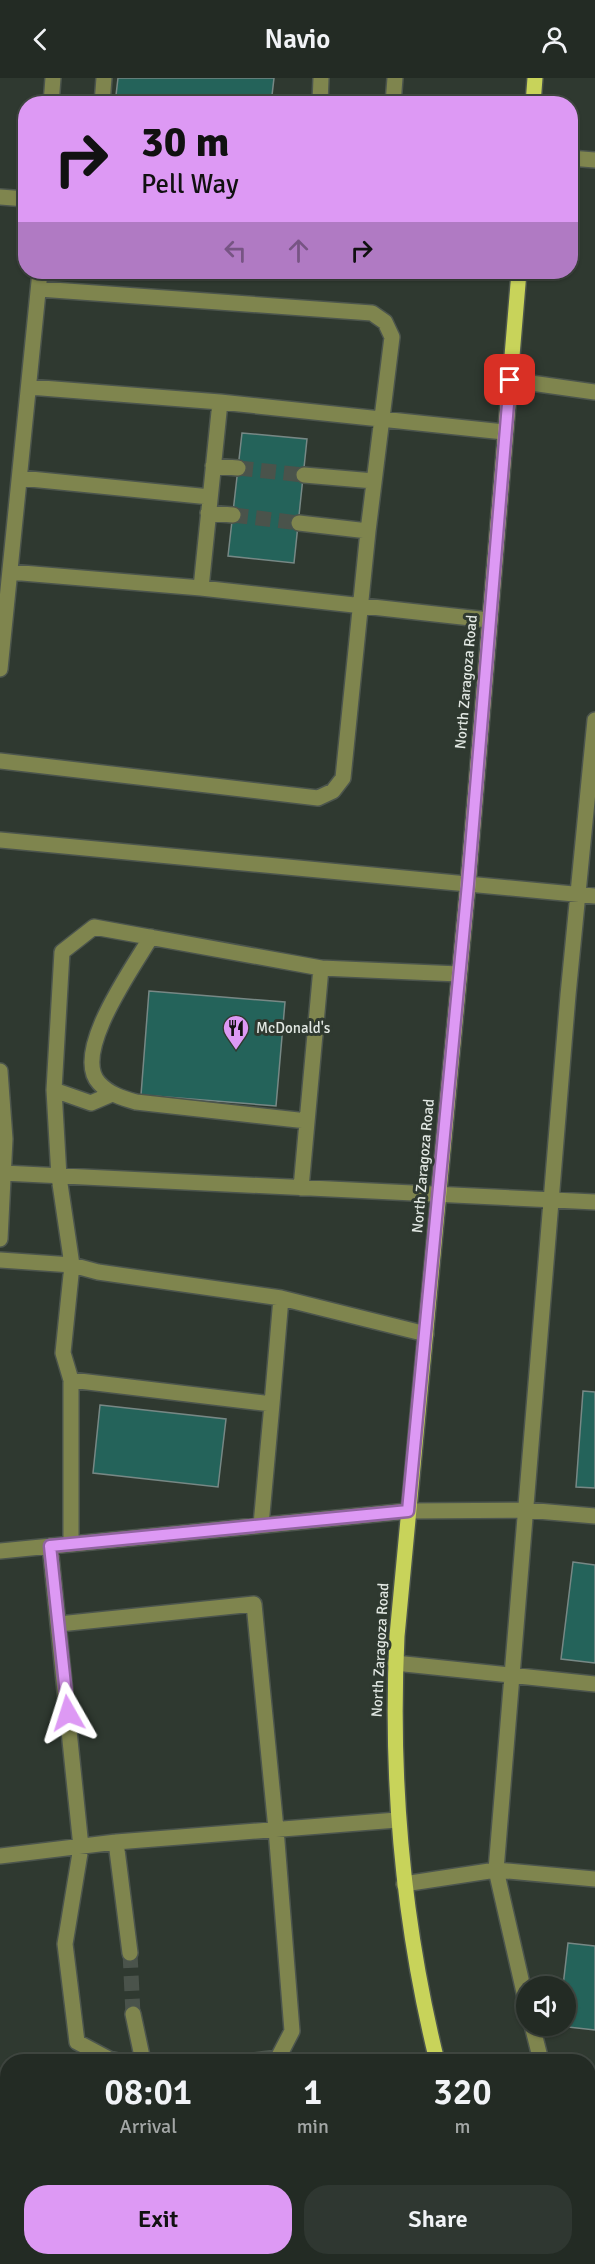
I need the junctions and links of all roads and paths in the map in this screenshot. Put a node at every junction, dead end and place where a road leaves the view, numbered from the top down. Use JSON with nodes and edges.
{"nodes":[{"id":1,"x":53,"y":78,"type":"edge"},
{"id":2,"x":104,"y":78,"type":"edge"},
{"id":3,"x":321,"y":78,"type":"edge"},
{"id":4,"x":395,"y":78,"type":"edge"},
{"id":5,"x":535,"y":78,"type":"edge"},
{"id":6,"x":52,"y":96,"type":"edge"},
{"id":7,"x":103,"y":96,"type":"edge"},
{"id":8,"x":320,"y":96,"type":"edge"},
{"id":9,"x":394,"y":96,"type":"edge"},
{"id":10,"x":534,"y":96,"type":"edge"},
{"id":11,"x":578,"y":159,"type":"edge"},
{"id":12,"x":595,"y":160,"type":"edge"},
{"id":13,"x":0,"y":196,"type":"edge"},
{"id":14,"x":18,"y":198,"type":"edge"},
{"id":15,"x":40,"y":279,"type":"edge"},
{"id":16,"x":518,"y":279,"type":"edge"},
{"id":17,"x":39,"y":289,"type":"junction"},
{"id":18,"x":510,"y":380,"type":"junction"},
{"id":19,"x":29,"y":387,"type":"junction"},
{"id":20,"x":595,"y":392,"type":"edge"},
{"id":21,"x":220,"y":402,"type":"junction"},
{"id":22,"x":381,"y":421,"type":"junction"},
{"id":23,"x":504,"y":432,"type":"junction"},
{"id":24,"x":213,"y":466,"type":"junction"},
{"id":25,"x":238,"y":468,"type":"tunnel mouth"},
{"id":26,"x":304,"y":475,"type":"tunnel mouth"},
{"id":27,"x":20,"y":478,"type":"junction"},
{"id":28,"x":374,"y":481,"type":"junction"},
{"id":29,"x":210,"y":497,"type":"junction"},
{"id":30,"x":208,"y":513,"type":"junction"},
{"id":31,"x":233,"y":515,"type":"tunnel mouth"},
{"id":32,"x":299,"y":523,"type":"tunnel mouth"},
{"id":33,"x":368,"y":531,"type":"junction"},
{"id":34,"x":10,"y":572,"type":"junction"},
{"id":35,"x":201,"y":588,"type":"junction"},
{"id":36,"x":360,"y":606,"type":"junction"},
{"id":37,"x":489,"y":620,"type":"junction"},
{"id":38,"x":0,"y":669,"type":"edge"},
{"id":39,"x":595,"y":720,"type":"edge"},
{"id":40,"x":0,"y":761,"type":"edge"},
{"id":41,"x":0,"y":840,"type":"edge"},
{"id":42,"x":468,"y":884,"type":"junction"},
{"id":43,"x":577,"y":894,"type":"junction"},
{"id":44,"x":595,"y":896,"type":"edge"},
{"id":45,"x":151,"y":937,"type":"junction"},
{"id":46,"x":321,"y":968,"type":"junction"},
{"id":47,"x":459,"y":974,"type":"junction"},
{"id":48,"x":0,"y":1071,"type":"edge"},
{"id":49,"x":54,"y":1090,"type":"junction"},
{"id":50,"x":112,"y":1094,"type":"junction"},
{"id":51,"x":307,"y":1121,"type":"junction"},
{"id":52,"x":3,"y":1173,"type":"junction"},
{"id":53,"x":59,"y":1177,"type":"junction"},
{"id":54,"x":301,"y":1188,"type":"junction"},
{"id":55,"x":438,"y":1194,"type":"junction"},
{"id":56,"x":552,"y":1200,"type":"junction"},
{"id":57,"x":595,"y":1202,"type":"edge"},
{"id":58,"x":0,"y":1239,"type":"edge"},
{"id":59,"x":0,"y":1260,"type":"edge"},
{"id":60,"x":72,"y":1265,"type":"junction"},
{"id":61,"x":281,"y":1298,"type":"junction"},
{"id":62,"x":426,"y":1334,"type":"junction"},
{"id":63,"x":71,"y":1380,"type":"junction"},
{"id":64,"x":272,"y":1404,"type":"junction"},
{"id":65,"x":525,"y":1510,"type":"junction"},
{"id":66,"x":408,"y":1511,"type":"junction"},
{"id":67,"x":595,"y":1516,"type":"edge"},
{"id":68,"x":261,"y":1526,"type":"junction"},
{"id":69,"x":71,"y":1544,"type":"junction"},
{"id":70,"x":50,"y":1546,"type":"junction"},
{"id":71,"x":0,"y":1551,"type":"edge"},
{"id":72,"x":59,"y":1624,"type":"junction"},
{"id":73,"x":395,"y":1663,"type":"junction"},
{"id":74,"x":512,"y":1675,"type":"junction"},
{"id":75,"x":595,"y":1684,"type":"edge"},
{"id":76,"x":397,"y":1820,"type":"junction"},
{"id":77,"x":276,"y":1829,"type":"junction"},
{"id":78,"x":116,"y":1842,"type":"junction"},
{"id":79,"x":81,"y":1847,"type":"junction"},
{"id":80,"x":0,"y":1856,"type":"edge"},
{"id":81,"x":496,"y":1870,"type":"junction"},
{"id":82,"x":595,"y":1879,"type":"edge"},
{"id":83,"x":404,"y":1884,"type":"junction"},
{"id":84,"x":130,"y":1953,"type":"tunnel mouth"},
{"id":85,"x":520,"y":1976,"type":"edge"},
{"id":86,"x":133,"y":2014,"type":"tunnel mouth"},
{"id":87,"x":535,"y":2036,"type":"edge"},
{"id":88,"x":100,"y":2054,"type":"edge"},
{"id":89,"x":141,"y":2054,"type":"edge"},
{"id":90,"x":280,"y":2054,"type":"edge"},
{"id":91,"x":436,"y":2054,"type":"edge"},
{"id":92,"x":539,"y":2054,"type":"edge"}],
"edges":[{"from":1,"to":6,"type":"street"},
{"from":2,"to":7,"type":"street"},
{"from":3,"to":8,"type":"street"},
{"from":4,"to":9,"type":"street"},
{"from":5,"to":10,"type":"main road"},
{"from":11,"to":12,"type":"street"},
{"from":13,"to":14,"type":"street"},
{"from":15,"to":17,"type":"street"},
{"from":16,"to":18,"type":"main road","name":"North Zaragoza Road"},
{"from":17,"to":19,"type":"street"},
{"from":17,"to":22,"type":"street"},
{"from":18,"to":20,"type":"street"},
{"from":18,"to":23,"type":"main road","name":"North Zaragoza Road"},
{"from":19,"to":21,"type":"street"},
{"from":19,"to":27,"type":"street"},
{"from":21,"to":22,"type":"street"},
{"from":21,"to":24,"type":"street"},
{"from":22,"to":23,"type":"street"},
{"from":22,"to":28,"type":"street"},
{"from":23,"to":37,"type":"main road","name":"North Zaragoza Road"},
{"from":24,"to":25,"type":"street"},
{"from":24,"to":29,"type":"street"},
{"from":26,"to":28,"type":"street"},
{"from":27,"to":29,"type":"street"},
{"from":27,"to":34,"type":"street"},
{"from":28,"to":33,"type":"street"},
{"from":29,"to":30,"type":"street"},
{"from":30,"to":31,"type":"street"},
{"from":30,"to":35,"type":"street"},
{"from":32,"to":33,"type":"street"},
{"from":33,"to":36,"type":"street"},
{"from":34,"to":35,"type":"street"},
{"from":34,"to":38,"type":"street"},
{"from":35,"to":36,"type":"street"},
{"from":36,"to":37,"type":"street"},
{"from":36,"to":40,"type":"street"},
{"from":37,"to":42,"type":"main road","name":"North Zaragoza Road"},
{"from":39,"to":43,"type":"street"},
{"from":41,"to":42,"type":"street"},
{"from":42,"to":43,"type":"street"},
{"from":42,"to":47,"type":"main road","name":"North Zaragoza Road"},
{"from":43,"to":44,"type":"street"},
{"from":43,"to":56,"type":"street"},
{"from":45,"to":46,"type":"street"},
{"from":45,"to":49,"type":"street"},
{"from":45,"to":50,"type":"street"},
{"from":46,"to":47,"type":"street"},
{"from":46,"to":51,"type":"street"},
{"from":47,"to":55,"type":"main road","name":"North Zaragoza Road"},
{"from":48,"to":52,"type":"street"},
{"from":49,"to":50,"type":"street"},
{"from":49,"to":53,"type":"street"},
{"from":50,"to":51,"type":"street"},
{"from":51,"to":54,"type":"street"},
{"from":52,"to":53,"type":"street"},
{"from":52,"to":58,"type":"street"},
{"from":53,"to":54,"type":"street"},
{"from":53,"to":60,"type":"street"},
{"from":54,"to":55,"type":"street"},
{"from":55,"to":56,"type":"street"},
{"from":55,"to":62,"type":"main road","name":"North Zaragoza Road"},
{"from":56,"to":57,"type":"street"},
{"from":56,"to":65,"type":"street"},
{"from":59,"to":60,"type":"street"},
{"from":60,"to":61,"type":"street"},
{"from":60,"to":63,"type":"street"},
{"from":61,"to":62,"type":"street"},
{"from":61,"to":64,"type":"street"},
{"from":62,"to":66,"type":"main road","name":"North Zaragoza Road"},
{"from":63,"to":64,"type":"street"},
{"from":63,"to":69,"type":"street"},
{"from":64,"to":68,"type":"street"},
{"from":65,"to":66,"type":"street"},
{"from":65,"to":67,"type":"street"},
{"from":65,"to":74,"type":"street"},
{"from":66,"to":68,"type":"street"},
{"from":66,"to":73,"type":"main road","name":"North Zaragoza Road"},
{"from":68,"to":69,"type":"street"},
{"from":69,"to":70,"type":"street"},
{"from":70,"to":71,"type":"street"},
{"from":70,"to":72,"type":"street"},
{"from":72,"to":77,"type":"street"},
{"from":72,"to":79,"type":"street"},
{"from":73,"to":74,"type":"street"},
{"from":73,"to":76,"type":"main road","name":"North Zaragoza Road"},
{"from":74,"to":75,"type":"street"},
{"from":74,"to":81,"type":"street"},
{"from":76,"to":77,"type":"street"},
{"from":76,"to":83,"type":"main road","name":"North Zaragoza Road"},
{"from":77,"to":78,"type":"street"},
{"from":77,"to":90,"type":"street"},
{"from":78,"to":79,"type":"street"},
{"from":78,"to":84,"type":"street"},
{"from":79,"to":80,"type":"street"},
{"from":79,"to":88,"type":"street"},
{"from":81,"to":82,"type":"street"},
{"from":81,"to":83,"type":"street"},
{"from":81,"to":85,"type":"street"},
{"from":83,"to":91,"type":"main road","name":"North Zaragoza Road"},
{"from":86,"to":89,"type":"street"},
{"from":87,"to":92,"type":"street"}]}
